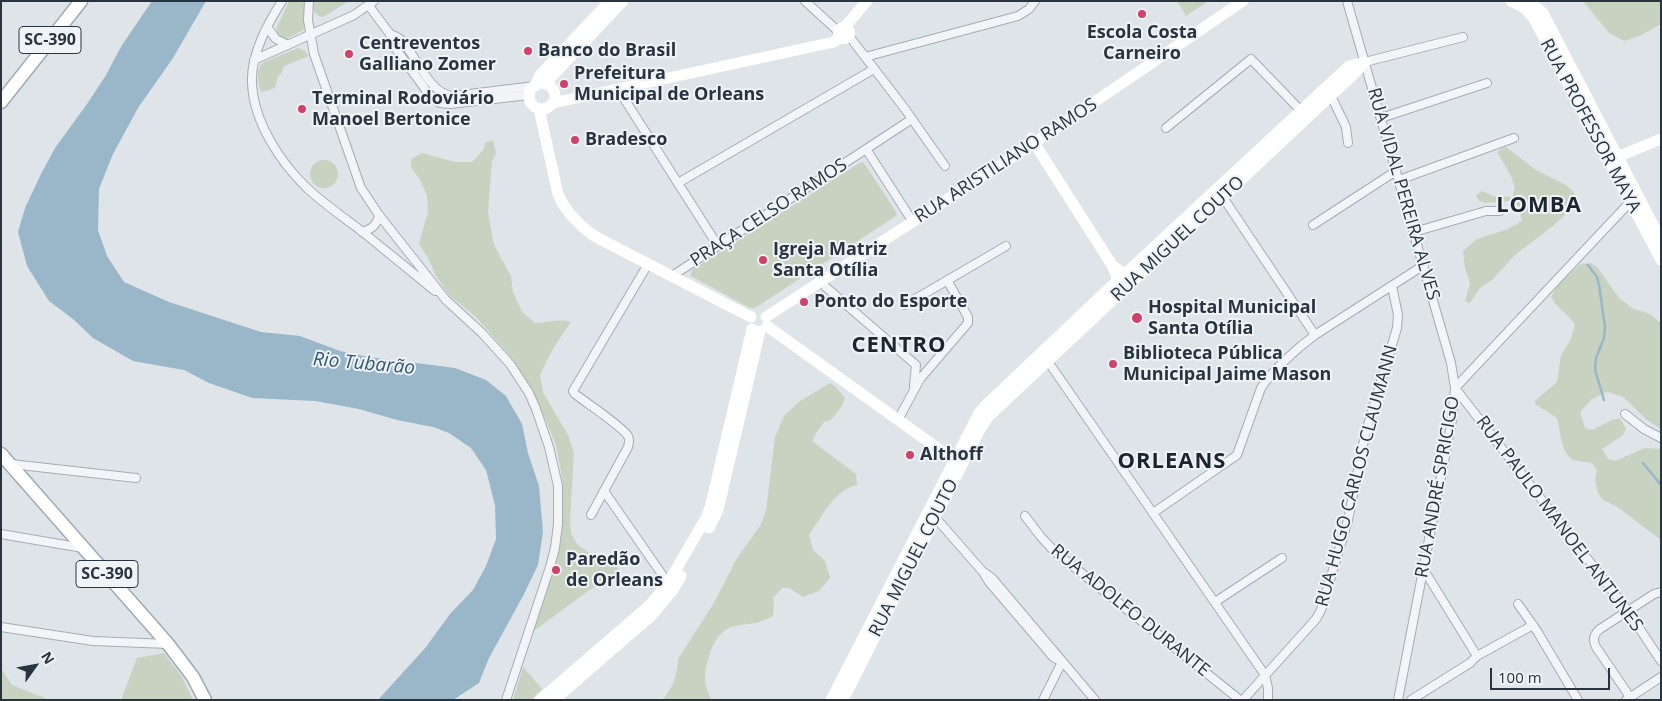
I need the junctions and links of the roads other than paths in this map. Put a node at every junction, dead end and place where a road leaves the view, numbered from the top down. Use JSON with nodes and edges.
{"nodes":[{"id":1,"x":81,"y":1,"type":"edge"},
{"id":2,"x":282,"y":1,"type":"edge"},
{"id":3,"x":309,"y":1,"type":"edge"},
{"id":4,"x":610,"y":1,"type":"edge"},
{"id":5,"x":623,"y":1,"type":"edge"},
{"id":6,"x":805,"y":1,"type":"edge"},
{"id":7,"x":867,"y":1,"type":"edge"},
{"id":8,"x":1035,"y":1,"type":"edge"},
{"id":9,"x":1232,"y":1,"type":"edge"},
{"id":10,"x":1244,"y":1,"type":"edge"},
{"id":11,"x":1347,"y":1,"type":"edge"},
{"id":12,"x":1511,"y":1,"type":"edge"},
{"id":13,"x":1529,"y":1,"type":"edge"},
{"id":14,"x":371,"y":4,"type":"edge"},
{"id":15,"x":1540,"y":11,"type":"edge"},
{"id":16,"x":598,"y":20,"type":"junction"},
{"id":17,"x":267,"y":28,"type":"junction"},
{"id":18,"x":843,"y":33,"type":"junction"},
{"id":19,"x":390,"y":34,"type":"junction"},
{"id":20,"x":310,"y":35,"type":"junction"},
{"id":21,"x":1463,"y":37,"type":"dead end"},
{"id":22,"x":288,"y":45,"type":"junction"},
{"id":23,"x":865,"y":57,"type":"junction"},
{"id":24,"x":254,"y":60,"type":"junction"},
{"id":25,"x":1364,"y":62,"type":"junction"},
{"id":26,"x":874,"y":69,"type":"junction"},
{"id":27,"x":1487,"y":82,"type":"dead end"},
{"id":28,"x":536,"y":88,"type":"junction"},
{"id":29,"x":618,"y":89,"type":"junction"},
{"id":30,"x":4,"y":93,"type":"edge"},
{"id":31,"x":442,"y":94,"type":"junction"},
{"id":32,"x":495,"y":95,"type":"junction"},
{"id":33,"x":1331,"y":96,"type":"junction"},
{"id":34,"x":437,"y":102,"type":"junction"},
{"id":35,"x":554,"y":103,"type":"junction"},
{"id":36,"x":539,"y":109,"type":"junction"},
{"id":37,"x":1304,"y":115,"type":"junction"},
{"id":38,"x":912,"y":118,"type":"junction"},
{"id":39,"x":1381,"y":118,"type":"junction"},
{"id":40,"x":1166,"y":128,"type":"dead end"},
{"id":41,"x":1514,"y":138,"type":"dead end"},
{"id":42,"x":1661,"y":139,"type":"edge"},
{"id":43,"x":1032,"y":141,"type":"junction"},
{"id":44,"x":1348,"y":144,"type":"dead end"},
{"id":45,"x":866,"y":149,"type":"junction"},
{"id":46,"x":1613,"y":158,"type":"junction"},
{"id":47,"x":945,"y":166,"type":"dead end"},
{"id":48,"x":1396,"y":171,"type":"junction"},
{"id":49,"x":1399,"y":180,"type":"junction"},
{"id":50,"x":678,"y":183,"type":"junction"},
{"id":51,"x":1220,"y":193,"type":"junction"},
{"id":52,"x":1634,"y":199,"type":"junction"},
{"id":53,"x":1500,"y":211,"type":"dead end"},
{"id":54,"x":379,"y":214,"type":"junction"},
{"id":55,"x":911,"y":219,"type":"junction"},
{"id":56,"x":1313,"y":225,"type":"dead end"},
{"id":57,"x":362,"y":232,"type":"junction"},
{"id":58,"x":1414,"y":232,"type":"junction"},
{"id":59,"x":1661,"y":240,"type":"edge"},
{"id":60,"x":718,"y":246,"type":"junction"},
{"id":61,"x":1006,"y":246,"type":"dead end"},
{"id":62,"x":1661,"y":260,"type":"edge"},
{"id":63,"x":648,"y":264,"type":"junction"},
{"id":64,"x":1424,"y":265,"type":"junction"},
{"id":65,"x":672,"y":276,"type":"junction"},
{"id":66,"x":947,"y":280,"type":"junction"},
{"id":67,"x":1124,"y":280,"type":"junction"},
{"id":68,"x":820,"y":282,"type":"junction"},
{"id":69,"x":1392,"y":286,"type":"junction"},
{"id":70,"x":446,"y":300,"type":"junction"},
{"id":71,"x":905,"y":305,"type":"dead end"},
{"id":72,"x":759,"y":322,"type":"junction"},
{"id":73,"x":1315,"y":335,"type":"junction"},
{"id":74,"x":1047,"y":360,"type":"junction"},
{"id":75,"x":914,"y":388,"type":"junction"},
{"id":76,"x":1455,"y":388,"type":"junction"},
{"id":77,"x":990,"y":407,"type":"junction"},
{"id":78,"x":1625,"y":414,"type":"dead end"},
{"id":79,"x":898,"y":420,"type":"junction"},
{"id":80,"x":1661,"y":438,"type":"edge"},
{"id":81,"x":1,"y":454,"type":"edge"},
{"id":82,"x":958,"y":462,"type":"junction"},
{"id":83,"x":6,"y":463,"type":"edge"},
{"id":84,"x":136,"y":478,"type":"dead end"},
{"id":85,"x":604,"y":491,"type":"junction"},
{"id":86,"x":1153,"y":512,"type":"junction"},
{"id":87,"x":932,"y":514,"type":"junction"},
{"id":88,"x":591,"y":515,"type":"dead end"},
{"id":89,"x":1026,"y":516,"type":"dead end"},
{"id":90,"x":1,"y":534,"type":"edge"},
{"id":91,"x":83,"y":548,"type":"junction"},
{"id":92,"x":1282,"y":558,"type":"dead end"},
{"id":93,"x":1424,"y":570,"type":"junction"},
{"id":94,"x":670,"y":586,"type":"junction"},
{"id":95,"x":1661,"y":592,"type":"edge"},
{"id":96,"x":1215,"y":602,"type":"junction"},
{"id":97,"x":1518,"y":604,"type":"dead end"},
{"id":98,"x":1628,"y":611,"type":"junction"},
{"id":99,"x":1533,"y":625,"type":"junction"},
{"id":100,"x":1,"y":627,"type":"edge"},
{"id":101,"x":168,"y":644,"type":"junction"},
{"id":102,"x":1477,"y":656,"type":"junction"},
{"id":103,"x":1661,"y":661,"type":"edge"},
{"id":104,"x":1062,"y":662,"type":"junction"},
{"id":105,"x":1265,"y":675,"type":"junction"},
{"id":106,"x":1661,"y":677,"type":"edge"},
{"id":107,"x":548,"y":698,"type":"edge"},
{"id":108,"x":1628,"y":698,"type":"edge"},
{"id":109,"x":205,"y":700,"type":"edge"},
{"id":110,"x":506,"y":700,"type":"edge"},
{"id":111,"x":831,"y":700,"type":"edge"},
{"id":112,"x":843,"y":700,"type":"edge"},
{"id":113,"x":1043,"y":700,"type":"edge"},
{"id":114,"x":1095,"y":700,"type":"edge"},
{"id":115,"x":1242,"y":700,"type":"edge"},
{"id":116,"x":1268,"y":700,"type":"edge"},
{"id":117,"x":1398,"y":700,"type":"edge"},
{"id":118,"x":1411,"y":700,"type":"edge"},
{"id":119,"x":1578,"y":700,"type":"edge"}],
"edges":[{"from":1,"to":30,"type":"main road","number":"SC-390"},
{"from":2,"to":17,"type":"street"},
{"from":3,"to":20,"type":"street"},
{"from":4,"to":16,"type":"street"},
{"from":5,"to":16,"type":"street"},
{"from":6,"to":18,"type":"street"},
{"from":7,"to":18,"type":"street"},
{"from":8,"to":23,"type":"street"},
{"from":9,"to":43,"type":"street","name":"RUA ARISTILIANO RAMOS"},
{"from":10,"to":43,"type":"street","name":"RUA ARISTILIANO RAMOS"},
{"from":11,"to":25,"type":"street","name":"RUA VIDAL PEREIRA ALVES"},
{"from":12,"to":15,"type":"street","name":"RUA PROFESSOR MAYA"},
{"from":13,"to":15,"type":"street","name":"RUA PROFESSOR MAYA"},
{"from":14,"to":19,"type":"street"},
{"from":14,"to":20,"type":"street"},
{"from":15,"to":46,"type":"street","name":"RUA PROFESSOR MAYA"},
{"from":16,"to":28,"type":"street"},
{"from":17,"to":22,"type":"street"},
{"from":17,"to":24,"type":"street"},
{"from":18,"to":23,"type":"street"},
{"from":18,"to":29,"type":"street"},
{"from":19,"to":31,"type":"street"},
{"from":19,"to":34,"type":"street"},
{"from":20,"to":22,"type":"street"},
{"from":20,"to":54,"type":"street"},
{"from":21,"to":25,"type":"street"},
{"from":22,"to":24,"type":"street"},
{"from":23,"to":26,"type":"street"},
{"from":24,"to":57,"type":"street"},
{"from":25,"to":33,"type":"street","name":"RUA MIGUEL COUTO"},
{"from":25,"to":37,"type":"street","name":"RUA MIGUEL COUTO"},
{"from":25,"to":39,"type":"street","name":"RUA VIDAL PEREIRA ALVES"},
{"from":26,"to":38,"type":"street"},
{"from":26,"to":50,"type":"street"},
{"from":27,"to":39,"type":"street"},
{"from":28,"to":32,"type":"street"},
{"from":28,"to":35,"type":"street"},
{"from":28,"to":36,"type":"street"},
{"from":29,"to":35,"type":"street"},
{"from":29,"to":50,"type":"street"},
{"from":31,"to":32,"type":"street"},
{"from":31,"to":34,"type":"street"},
{"from":32,"to":34,"type":"street"},
{"from":33,"to":37,"type":"street","name":"RUA MIGUEL COUTO"},
{"from":33,"to":44,"type":"street"},
{"from":35,"to":36,"type":"street"},
{"from":36,"to":63,"type":"street"},
{"from":37,"to":40,"type":"street"},
{"from":37,"to":51,"type":"street","name":"RUA MIGUEL COUTO"},
{"from":38,"to":45,"type":"street","name":"PRAÇA CELSO RAMOS"},
{"from":38,"to":47,"type":"street"},
{"from":39,"to":48,"type":"street","name":"RUA VIDAL PEREIRA ALVES"},
{"from":41,"to":49,"type":"street"},
{"from":42,"to":46,"type":"street"},
{"from":43,"to":55,"type":"street","name":"RUA ARISTILIANO RAMOS"},
{"from":43,"to":67,"type":"street"},
{"from":45,"to":55,"type":"street","name":"PRAÇA CELSO RAMOS"},
{"from":45,"to":60,"type":"street","name":"PRAÇA CELSO RAMOS"},
{"from":46,"to":52,"type":"street","name":"RUA PROFESSOR MAYA"},
{"from":48,"to":49,"type":"street","name":"RUA VIDAL PEREIRA ALVES"},
{"from":48,"to":56,"type":"street"},
{"from":49,"to":58,"type":"street","name":"RUA VIDAL PEREIRA ALVES"},
{"from":50,"to":60,"type":"street"},
{"from":51,"to":67,"type":"street","name":"RUA MIGUEL COUTO"},
{"from":51,"to":73,"type":"street"},
{"from":52,"to":59,"type":"street","name":"RUA PROFESSOR MAYA"},
{"from":52,"to":62,"type":"street","name":"RUA PROFESSOR MAYA"},
{"from":52,"to":76,"type":"street","name":"RUA ANDRÉ SPRICIGO"},
{"from":53,"to":58,"type":"street"},
{"from":54,"to":57,"type":"street"},
{"from":54,"to":70,"type":"street"},
{"from":55,"to":68,"type":"street","name":"RUA ARISTILIANO RAMOS"},
{"from":55,"to":72,"type":"street","name":"RUA ARISTILIANO RAMOS"},
{"from":57,"to":70,"type":"street"},
{"from":58,"to":64,"type":"street","name":"RUA VIDAL PEREIRA ALVES"},
{"from":60,"to":65,"type":"street","name":"PRAÇA CELSO RAMOS"},
{"from":61,"to":66,"type":"street"},
{"from":63,"to":65,"type":"street"},
{"from":63,"to":85,"type":"street"},
{"from":64,"to":69,"type":"street"},
{"from":64,"to":76,"type":"street","name":"RUA VIDAL PEREIRA ALVES"},
{"from":65,"to":72,"type":"street"},
{"from":66,"to":71,"type":"street"},
{"from":66,"to":75,"type":"street"},
{"from":67,"to":74,"type":"street","name":"RUA MIGUEL COUTO"},
{"from":67,"to":77,"type":"street","name":"RUA MIGUEL COUTO"},
{"from":68,"to":72,"type":"street","name":"RUA ARISTILIANO RAMOS"},
{"from":68,"to":75,"type":"street"},
{"from":69,"to":73,"type":"street"},
{"from":69,"to":105,"type":"street","name":"RUA HUGO CARLOS CLAUMANN"},
{"from":70,"to":110,"type":"street"},
{"from":72,"to":79,"type":"street"},
{"from":72,"to":94,"type":"street"},
{"from":73,"to":86,"type":"street"},
{"from":74,"to":77,"type":"street","name":"RUA MIGUEL COUTO"},
{"from":74,"to":86,"type":"street"},
{"from":75,"to":79,"type":"street"},
{"from":76,"to":93,"type":"street","name":"RUA ANDRÉ SPRICIGO"},
{"from":76,"to":98,"type":"street","name":"RUA PAULO MANOEL ANTUNES"},
{"from":77,"to":82,"type":"street","name":"RUA MIGUEL COUTO"},
{"from":78,"to":80,"type":"street"},
{"from":79,"to":82,"type":"street"},
{"from":81,"to":83,"type":"main road","number":"SC-390"},
{"from":82,"to":87,"type":"street","name":"RUA MIGUEL COUTO"},
{"from":83,"to":84,"type":"street"},
{"from":83,"to":91,"type":"main road","number":"SC-390"},
{"from":85,"to":88,"type":"street"},
{"from":85,"to":94,"type":"street"},
{"from":86,"to":96,"type":"street"},
{"from":87,"to":104,"type":"street"},
{"from":87,"to":111,"type":"street","name":"RUA MIGUEL COUTO"},
{"from":87,"to":112,"type":"street","name":"RUA MIGUEL COUTO"},
{"from":89,"to":115,"type":"street","name":"RUA ADOLFO DURANTE"},
{"from":90,"to":91,"type":"street"},
{"from":91,"to":101,"type":"main road","number":"SC-390"},
{"from":92,"to":96,"type":"street"},
{"from":93,"to":102,"type":"street"},
{"from":93,"to":117,"type":"street","name":"RUA ANDRÉ SPRICIGO"},
{"from":94,"to":107,"type":"street"},
{"from":95,"to":98,"type":"street"},
{"from":96,"to":105,"type":"street"},
{"from":97,"to":99,"type":"street"},
{"from":98,"to":103,"type":"street","name":"RUA PAULO MANOEL ANTUNES"},
{"from":98,"to":108,"type":"street"},
{"from":99,"to":102,"type":"street"},
{"from":99,"to":119,"type":"street"},
{"from":100,"to":101,"type":"street"},
{"from":101,"to":109,"type":"main road","number":"SC-390"},
{"from":102,"to":118,"type":"street"},
{"from":104,"to":113,"type":"street"},
{"from":104,"to":114,"type":"street"},
{"from":105,"to":115,"type":"street","name":"RUA HUGO CARLOS CLAUMANN"},
{"from":105,"to":116,"type":"street"},
{"from":106,"to":108,"type":"street"}]}
